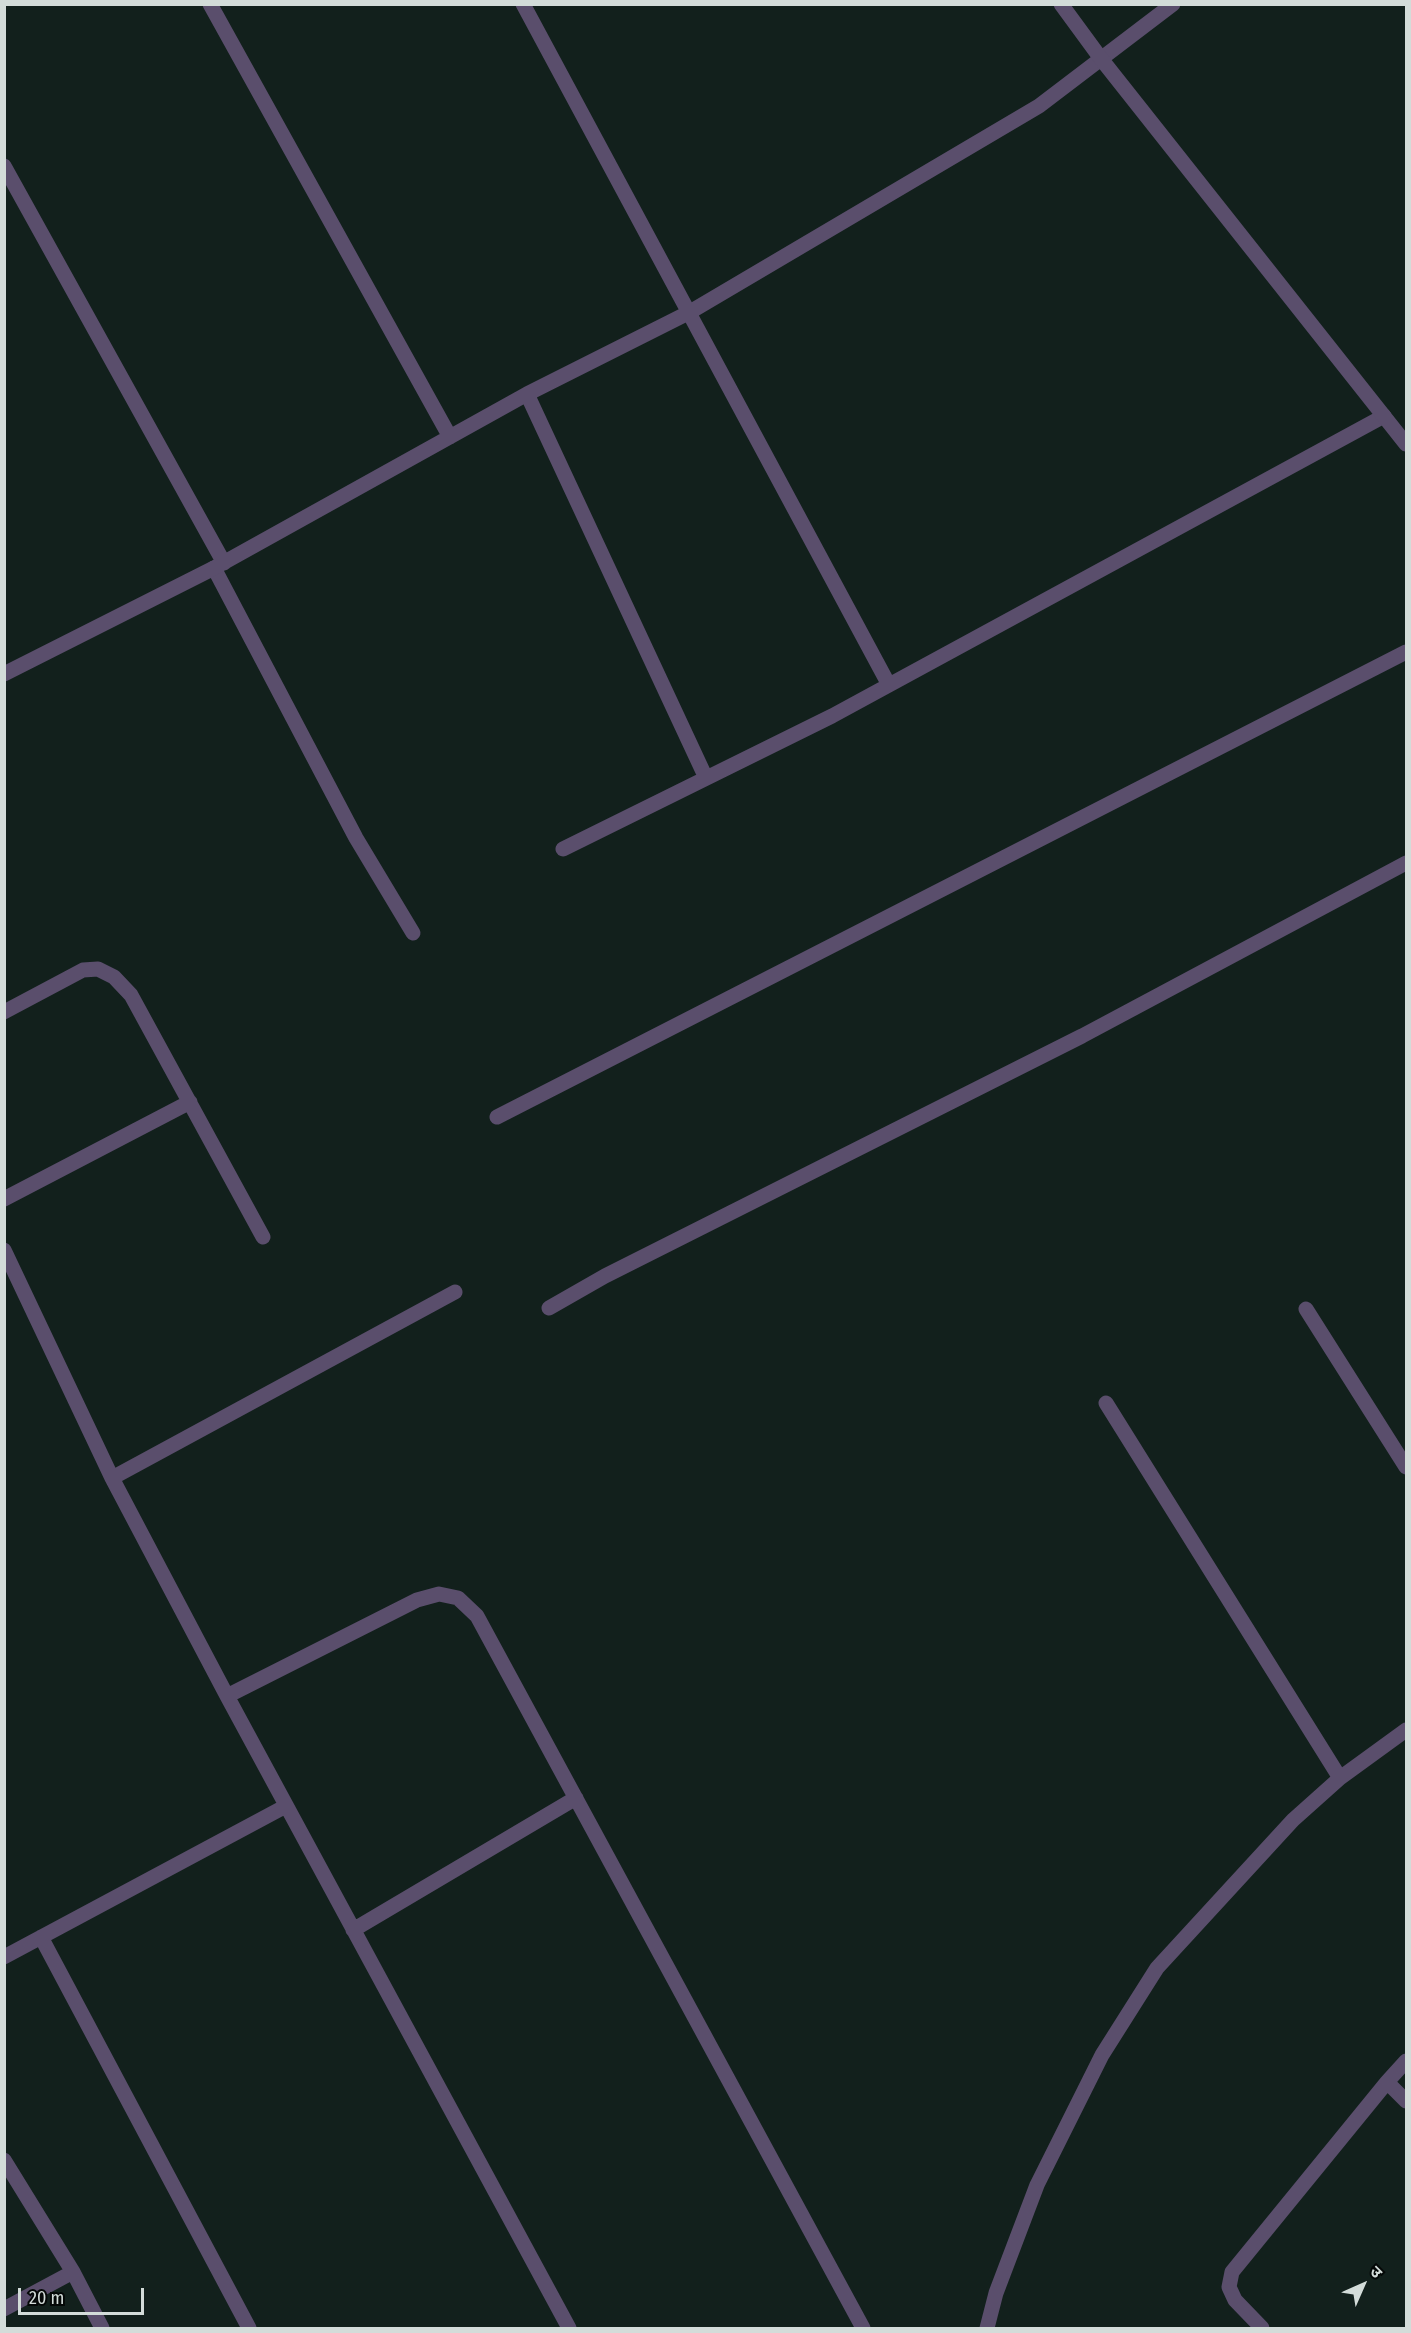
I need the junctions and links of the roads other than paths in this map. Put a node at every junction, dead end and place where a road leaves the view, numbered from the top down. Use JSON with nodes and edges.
{"nodes":[{"id":1,"x":210,"y":4,"type":"edge"},
{"id":2,"x":523,"y":4,"type":"edge"},
{"id":3,"x":1061,"y":4,"type":"edge"},
{"id":4,"x":1173,"y":4,"type":"edge"},
{"id":5,"x":1102,"y":60,"type":"junction"},
{"id":6,"x":4,"y":166,"type":"edge"},
{"id":7,"x":690,"y":312,"type":"junction"},
{"id":8,"x":527,"y":394,"type":"junction"},
{"id":9,"x":1384,"y":416,"type":"junction"},
{"id":10,"x":450,"y":437,"type":"junction"},
{"id":11,"x":1407,"y":444,"type":"edge"},
{"id":12,"x":219,"y":566,"type":"junction"},
{"id":13,"x":1407,"y":652,"type":"edge"},
{"id":14,"x":4,"y":674,"type":"edge"},
{"id":15,"x":889,"y":685,"type":"junction"},
{"id":16,"x":706,"y":778,"type":"junction"},
{"id":17,"x":563,"y":849,"type":"dead end"},
{"id":18,"x":1407,"y":863,"type":"edge"},
{"id":19,"x":413,"y":933,"type":"dead end"},
{"id":20,"x":4,"y":1012,"type":"edge"},
{"id":21,"x":190,"y":1102,"type":"junction"},
{"id":22,"x":497,"y":1117,"type":"dead end"},
{"id":23,"x":4,"y":1199,"type":"edge"},
{"id":24,"x":263,"y":1237,"type":"dead end"},
{"id":25,"x":4,"y":1251,"type":"edge"},
{"id":26,"x":455,"y":1292,"type":"dead end"},
{"id":27,"x":549,"y":1308,"type":"dead end"},
{"id":28,"x":1306,"y":1309,"type":"dead end"},
{"id":29,"x":1106,"y":1403,"type":"dead end"},
{"id":30,"x":1407,"y":1467,"type":"edge"},
{"id":31,"x":112,"y":1478,"type":"junction"},
{"id":32,"x":227,"y":1696,"type":"junction"},
{"id":33,"x":1407,"y":1730,"type":"edge"},
{"id":34,"x":1340,"y":1778,"type":"junction"},
{"id":35,"x":576,"y":1798,"type":"junction"},
{"id":36,"x":286,"y":1806,"type":"junction"},
{"id":37,"x":353,"y":1930,"type":"junction"},
{"id":38,"x":41,"y":1937,"type":"junction"},
{"id":39,"x":4,"y":1957,"type":"edge"},
{"id":40,"x":1407,"y":2061,"type":"edge"},
{"id":41,"x":1387,"y":2082,"type":"junction"},
{"id":42,"x":1407,"y":2101,"type":"edge"},
{"id":43,"x":4,"y":2160,"type":"edge"},
{"id":44,"x":73,"y":2272,"type":"junction"},
{"id":45,"x":4,"y":2309,"type":"edge"},
{"id":46,"x":102,"y":2328,"type":"edge"},
{"id":47,"x":249,"y":2328,"type":"edge"},
{"id":48,"x":569,"y":2328,"type":"edge"},
{"id":49,"x":863,"y":2328,"type":"edge"},
{"id":50,"x":987,"y":2328,"type":"edge"},
{"id":51,"x":1262,"y":2328,"type":"edge"}],
"edges":[{"from":1,"to":10,"type":"street"},
{"from":2,"to":7,"type":"street"},
{"from":3,"to":5,"type":"street"},
{"from":4,"to":5,"type":"street"},
{"from":5,"to":7,"type":"street"},
{"from":5,"to":9,"type":"street"},
{"from":6,"to":12,"type":"street"},
{"from":7,"to":8,"type":"street"},
{"from":7,"to":15,"type":"street"},
{"from":8,"to":10,"type":"street"},
{"from":8,"to":16,"type":"street"},
{"from":9,"to":11,"type":"street"},
{"from":9,"to":15,"type":"street"},
{"from":10,"to":12,"type":"street"},
{"from":12,"to":14,"type":"street"},
{"from":12,"to":19,"type":"street"},
{"from":13,"to":22,"type":"street"},
{"from":15,"to":16,"type":"street"},
{"from":16,"to":17,"type":"street"},
{"from":18,"to":27,"type":"street"},
{"from":20,"to":21,"type":"street"},
{"from":21,"to":23,"type":"street"},
{"from":21,"to":24,"type":"street"},
{"from":25,"to":31,"type":"street"},
{"from":26,"to":31,"type":"street"},
{"from":28,"to":30,"type":"street"},
{"from":29,"to":34,"type":"street"},
{"from":31,"to":32,"type":"street"},
{"from":32,"to":35,"type":"street"},
{"from":32,"to":36,"type":"street"},
{"from":33,"to":34,"type":"street"},
{"from":34,"to":50,"type":"street"},
{"from":35,"to":37,"type":"street"},
{"from":35,"to":49,"type":"street"},
{"from":36,"to":37,"type":"street"},
{"from":36,"to":38,"type":"street"},
{"from":37,"to":48,"type":"street"},
{"from":38,"to":39,"type":"street"},
{"from":38,"to":47,"type":"street"},
{"from":40,"to":41,"type":"street"},
{"from":41,"to":42,"type":"street"},
{"from":41,"to":51,"type":"street"},
{"from":43,"to":44,"type":"street"},
{"from":44,"to":45,"type":"street"},
{"from":44,"to":46,"type":"street"}]}
